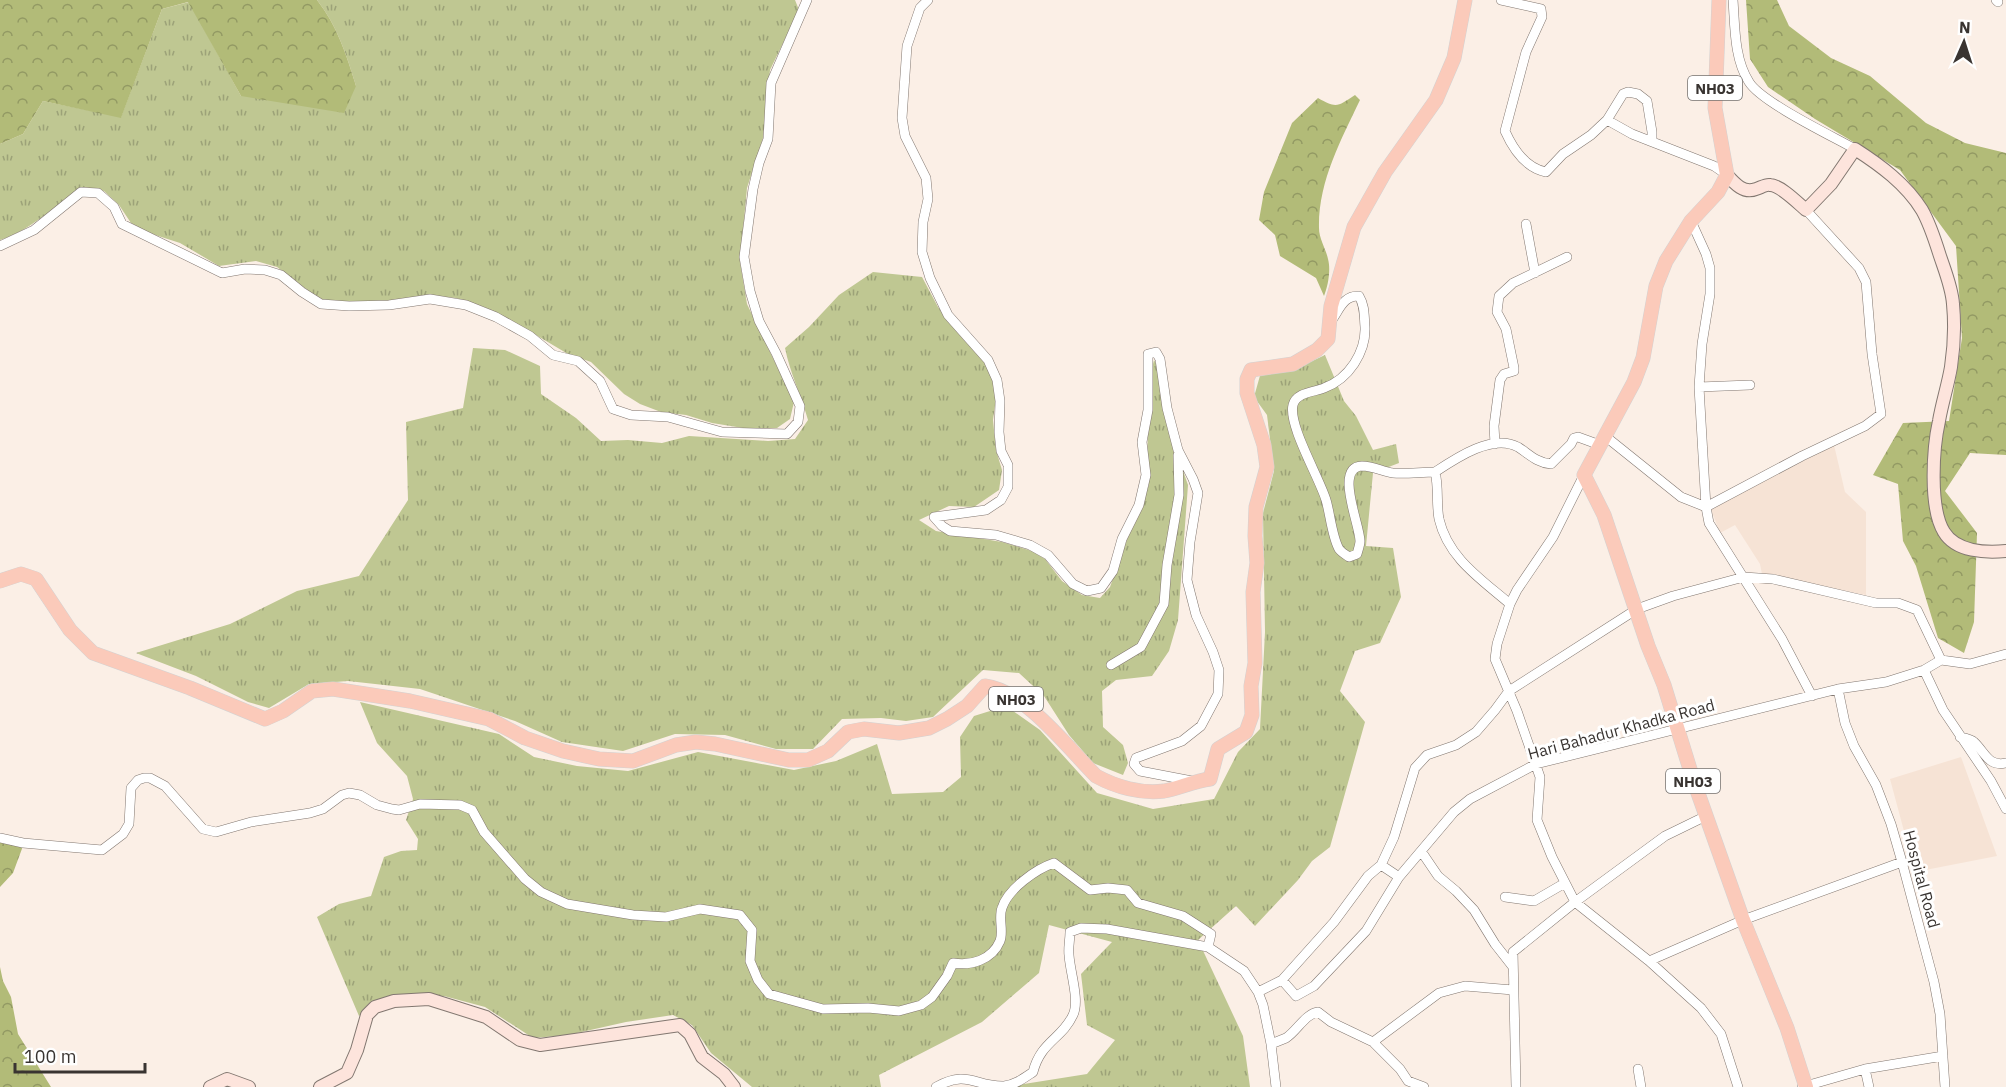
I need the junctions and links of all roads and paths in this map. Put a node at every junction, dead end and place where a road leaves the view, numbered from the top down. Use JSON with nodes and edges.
{"nodes":[{"id":1,"x":807,"y":0,"type":"edge"},
{"id":2,"x":928,"y":0,"type":"edge"},
{"id":3,"x":1465,"y":0,"type":"edge"},
{"id":4,"x":1502,"y":0,"type":"edge"},
{"id":5,"x":1719,"y":0,"type":"edge"},
{"id":6,"x":1733,"y":0,"type":"edge"},
{"id":7,"x":1607,"y":120,"type":"junction"},
{"id":8,"x":1652,"y":141,"type":"junction"},
{"id":9,"x":1855,"y":149,"type":"junction"},
{"id":10,"x":1727,"y":176,"type":"junction"},
{"id":11,"x":1806,"y":210,"type":"junction"},
{"id":12,"x":1691,"y":221,"type":"junction"},
{"id":13,"x":1526,"y":224,"type":"dead end"},
{"id":14,"x":0,"y":246,"type":"edge"},
{"id":15,"x":1567,"y":257,"type":"dead end"},
{"id":16,"x":1535,"y":273,"type":"junction"},
{"id":17,"x":1331,"y":321,"type":"junction"},
{"id":18,"x":1750,"y":385,"type":"dead end"},
{"id":19,"x":1699,"y":387,"type":"junction"},
{"id":20,"x":1602,"y":440,"type":"junction"},
{"id":21,"x":1495,"y":444,"type":"junction"},
{"id":22,"x":1178,"y":450,"type":"junction"},
{"id":23,"x":1435,"y":472,"type":"junction"},
{"id":24,"x":1584,"y":475,"type":"junction"},
{"id":25,"x":1706,"y":507,"type":"junction"},
{"id":26,"x":2006,"y":551,"type":"edge"},
{"id":27,"x":1744,"y":577,"type":"junction"},
{"id":28,"x":0,"y":581,"type":"edge"},
{"id":29,"x":1510,"y":604,"type":"junction"},
{"id":30,"x":1637,"y":609,"type":"junction"},
{"id":31,"x":2006,"y":654,"type":"edge"},
{"id":32,"x":1941,"y":660,"type":"junction"},
{"id":33,"x":1111,"y":665,"type":"dead end"},
{"id":34,"x":1924,"y":670,"type":"junction"},
{"id":35,"x":1838,"y":689,"type":"junction"},
{"id":36,"x":1509,"y":691,"type":"junction"},
{"id":37,"x":1812,"y":696,"type":"junction"},
{"id":38,"x":1678,"y":728,"type":"junction"},
{"id":39,"x":1960,"y":737,"type":"junction"},
{"id":40,"x":2006,"y":763,"type":"edge"},
{"id":41,"x":1536,"y":765,"type":"junction"},
{"id":42,"x":1194,"y":781,"type":"junction"},
{"id":43,"x":2006,"y":809,"type":"edge"},
{"id":44,"x":1706,"y":816,"type":"junction"},
{"id":45,"x":0,"y":838,"type":"edge"},
{"id":46,"x":1420,"y":852,"type":"junction"},
{"id":47,"x":1902,"y":862,"type":"junction"},
{"id":48,"x":1381,"y":865,"type":"junction"},
{"id":49,"x":1399,"y":877,"type":"junction"},
{"id":50,"x":1565,"y":883,"type":"junction"},
{"id":51,"x":1505,"y":897,"type":"dead end"},
{"id":52,"x":1575,"y":902,"type":"junction"},
{"id":53,"x":1743,"y":920,"type":"junction"},
{"id":54,"x":1208,"y":947,"type":"junction"},
{"id":55,"x":1649,"y":961,"type":"junction"},
{"id":56,"x":1513,"y":967,"type":"junction"},
{"id":57,"x":1282,"y":981,"type":"junction"},
{"id":58,"x":1513,"y":990,"type":"junction"},
{"id":59,"x":1258,"y":992,"type":"junction"},
{"id":60,"x":1373,"y":1042,"type":"junction"},
{"id":61,"x":1271,"y":1044,"type":"junction"},
{"id":62,"x":1943,"y":1056,"type":"junction"},
{"id":63,"x":1638,"y":1069,"type":"dead end"},
{"id":64,"x":1865,"y":1070,"type":"junction"},
{"id":65,"x":210,"y":1087,"type":"edge"},
{"id":66,"x":249,"y":1087,"type":"edge"},
{"id":67,"x":320,"y":1087,"type":"edge"},
{"id":68,"x":734,"y":1087,"type":"edge"},
{"id":69,"x":936,"y":1087,"type":"edge"},
{"id":70,"x":1276,"y":1087,"type":"edge"},
{"id":71,"x":1424,"y":1087,"type":"edge"},
{"id":72,"x":1516,"y":1087,"type":"edge"},
{"id":73,"x":1641,"y":1087,"type":"edge"},
{"id":74,"x":1738,"y":1087,"type":"edge"},
{"id":75,"x":1805,"y":1087,"type":"edge"},
{"id":76,"x":1869,"y":1087,"type":"edge"},
{"id":77,"x":1945,"y":1087,"type":"edge"}],
"edges":[{"from":1,"to":14,"type":"street"},
{"from":2,"to":22,"type":"street"},
{"from":3,"to":17,"type":"main road","number":"NH03"},
{"from":4,"to":7,"type":"street"},
{"from":5,"to":10,"type":"main road","number":"NH03"},
{"from":6,"to":9,"type":"street"},
{"from":7,"to":8,"type":"street"},
{"from":7,"to":8,"type":"street"},
{"from":8,"to":10,"type":"street"},
{"from":9,"to":11,"type":"main road"},
{"from":9,"to":26,"type":"main road"},
{"from":10,"to":11,"type":"main road"},
{"from":10,"to":12,"type":"main road"},
{"from":11,"to":25,"type":"street"},
{"from":12,"to":19,"type":"street"},
{"from":12,"to":20,"type":"main road"},
{"from":13,"to":16,"type":"street"},
{"from":15,"to":16,"type":"street"},
{"from":16,"to":21,"type":"street"},
{"from":17,"to":23,"type":"street"},
{"from":17,"to":42,"type":"main road","number":"NH03"},
{"from":18,"to":19,"type":"street"},
{"from":19,"to":25,"type":"street"},
{"from":20,"to":21,"type":"street"},
{"from":20,"to":24,"type":"main road"},
{"from":20,"to":25,"type":"street"},
{"from":21,"to":23,"type":"street"},
{"from":22,"to":33,"type":"street"},
{"from":22,"to":42,"type":"street"},
{"from":23,"to":29,"type":"street"},
{"from":24,"to":29,"type":"street"},
{"from":24,"to":30,"type":"main road","number":"NH03"},
{"from":25,"to":27,"type":"street"},
{"from":27,"to":30,"type":"street"},
{"from":27,"to":32,"type":"street"},
{"from":27,"to":37,"type":"street"},
{"from":28,"to":42,"type":"main road","number":"NH03"},
{"from":29,"to":36,"type":"street"},
{"from":30,"to":36,"type":"street"},
{"from":30,"to":38,"type":"main road","number":"NH03"},
{"from":31,"to":32,"type":"street"},
{"from":32,"to":34,"type":"street","name":"Hari Bahadur Khadka Road"},
{"from":34,"to":35,"type":"street","name":"Hari Bahadur Khadka Road"},
{"from":34,"to":39,"type":"street"},
{"from":35,"to":37,"type":"street","name":"Hari Bahadur Khadka Road"},
{"from":35,"to":47,"type":"street","name":"Hospital Road"},
{"from":36,"to":41,"type":"street"},
{"from":36,"to":48,"type":"street"},
{"from":37,"to":38,"type":"street","name":"Hari Bahadur Khadka Road"},
{"from":38,"to":41,"type":"street","name":"Hari Bahadur Khadka Road"},
{"from":38,"to":44,"type":"main road","number":"NH03"},
{"from":39,"to":40,"type":"street"},
{"from":39,"to":43,"type":"street"},
{"from":41,"to":46,"type":"street","name":"Hari Bahadur Khadka Road"},
{"from":41,"to":50,"type":"street"},
{"from":44,"to":52,"type":"street"},
{"from":44,"to":53,"type":"main road","number":"NH03"},
{"from":45,"to":54,"type":"street"},
{"from":46,"to":49,"type":"street","name":"Hari Bahadur Khadka Road"},
{"from":46,"to":56,"type":"street"},
{"from":47,"to":53,"type":"street"},
{"from":47,"to":62,"type":"street","name":"Hospital Road"},
{"from":48,"to":49,"type":"street"},
{"from":48,"to":57,"type":"street"},
{"from":49,"to":57,"type":"street","name":"Hari Bahadur Khadka Road"},
{"from":50,"to":51,"type":"street"},
{"from":50,"to":52,"type":"street"},
{"from":52,"to":55,"type":"street"},
{"from":52,"to":56,"type":"street"},
{"from":53,"to":55,"type":"street"},
{"from":53,"to":75,"type":"main road","number":"NH03"},
{"from":54,"to":59,"type":"street"},
{"from":54,"to":69,"type":"street"},
{"from":55,"to":74,"type":"street"},
{"from":56,"to":58,"type":"street"},
{"from":57,"to":59,"type":"street"},
{"from":58,"to":60,"type":"street"},
{"from":58,"to":72,"type":"street"},
{"from":59,"to":61,"type":"street"},
{"from":60,"to":61,"type":"street"},
{"from":60,"to":71,"type":"street"},
{"from":61,"to":70,"type":"street"},
{"from":62,"to":64,"type":"street"},
{"from":62,"to":77,"type":"street","name":"Hospital Road"},
{"from":63,"to":73,"type":"street"},
{"from":64,"to":75,"type":"street"},
{"from":64,"to":76,"type":"street"},
{"from":65,"to":66,"type":"main road"},
{"from":67,"to":68,"type":"main road"}]}
